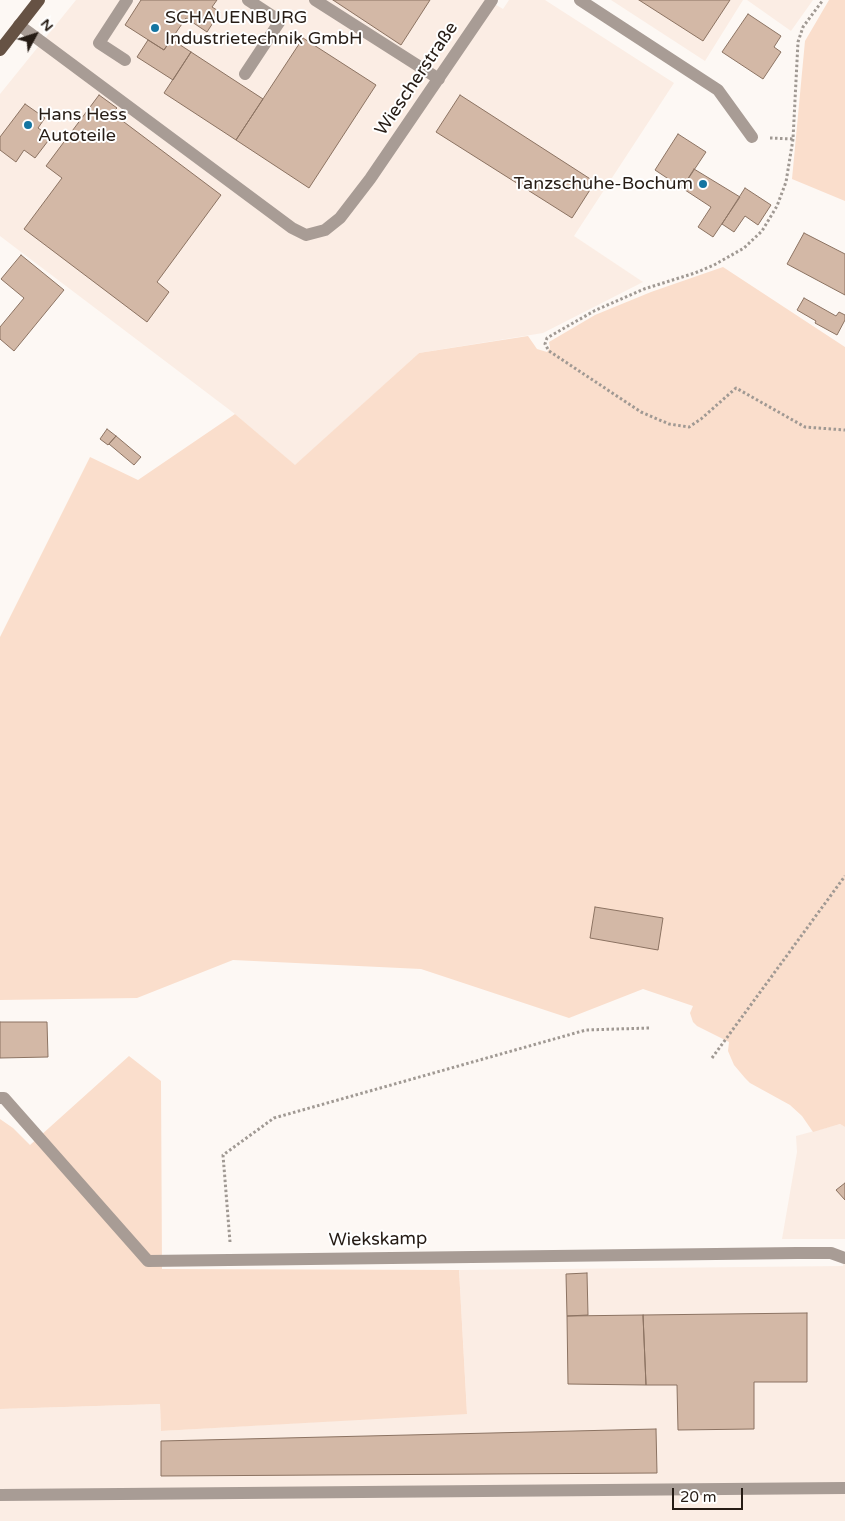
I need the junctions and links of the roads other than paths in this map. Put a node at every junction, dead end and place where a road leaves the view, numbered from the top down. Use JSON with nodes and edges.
{"nodes":[{"id":1,"x":39,"y":0,"type":"edge"},
{"id":2,"x":127,"y":0,"type":"edge"},
{"id":3,"x":248,"y":0,"type":"edge"},
{"id":4,"x":315,"y":0,"type":"edge"},
{"id":5,"x":492,"y":0,"type":"edge"},
{"id":6,"x":580,"y":0,"type":"edge"},
{"id":7,"x":19,"y":26,"type":"junction"},
{"id":8,"x":0,"y":50,"type":"edge"},
{"id":9,"x":125,"y":60,"type":"dead end"},
{"id":10,"x":245,"y":74,"type":"dead end"},
{"id":11,"x":438,"y":79,"type":"junction"},
{"id":12,"x":752,"y":137,"type":"road end"},
{"id":13,"x":0,"y":1098,"type":"edge"},
{"id":14,"x":845,"y":1258,"type":"edge"},
{"id":15,"x":845,"y":1488,"type":"edge"},
{"id":16,"x":0,"y":1495,"type":"edge"}],
"edges":[{"from":1,"to":7,"type":"main road"},
{"from":2,"to":9,"type":"street"},
{"from":3,"to":10,"type":"street"},
{"from":4,"to":11,"type":"street"},
{"from":5,"to":11,"type":"street","name":"Wiescherstraße"},
{"from":6,"to":12,"type":"street"},
{"from":7,"to":8,"type":"main road"},
{"from":7,"to":11,"type":"street","name":"Wiescherstraße"},
{"from":13,"to":14,"type":"street","name":"Wiekskamp"},
{"from":15,"to":16,"type":"street"}]}
